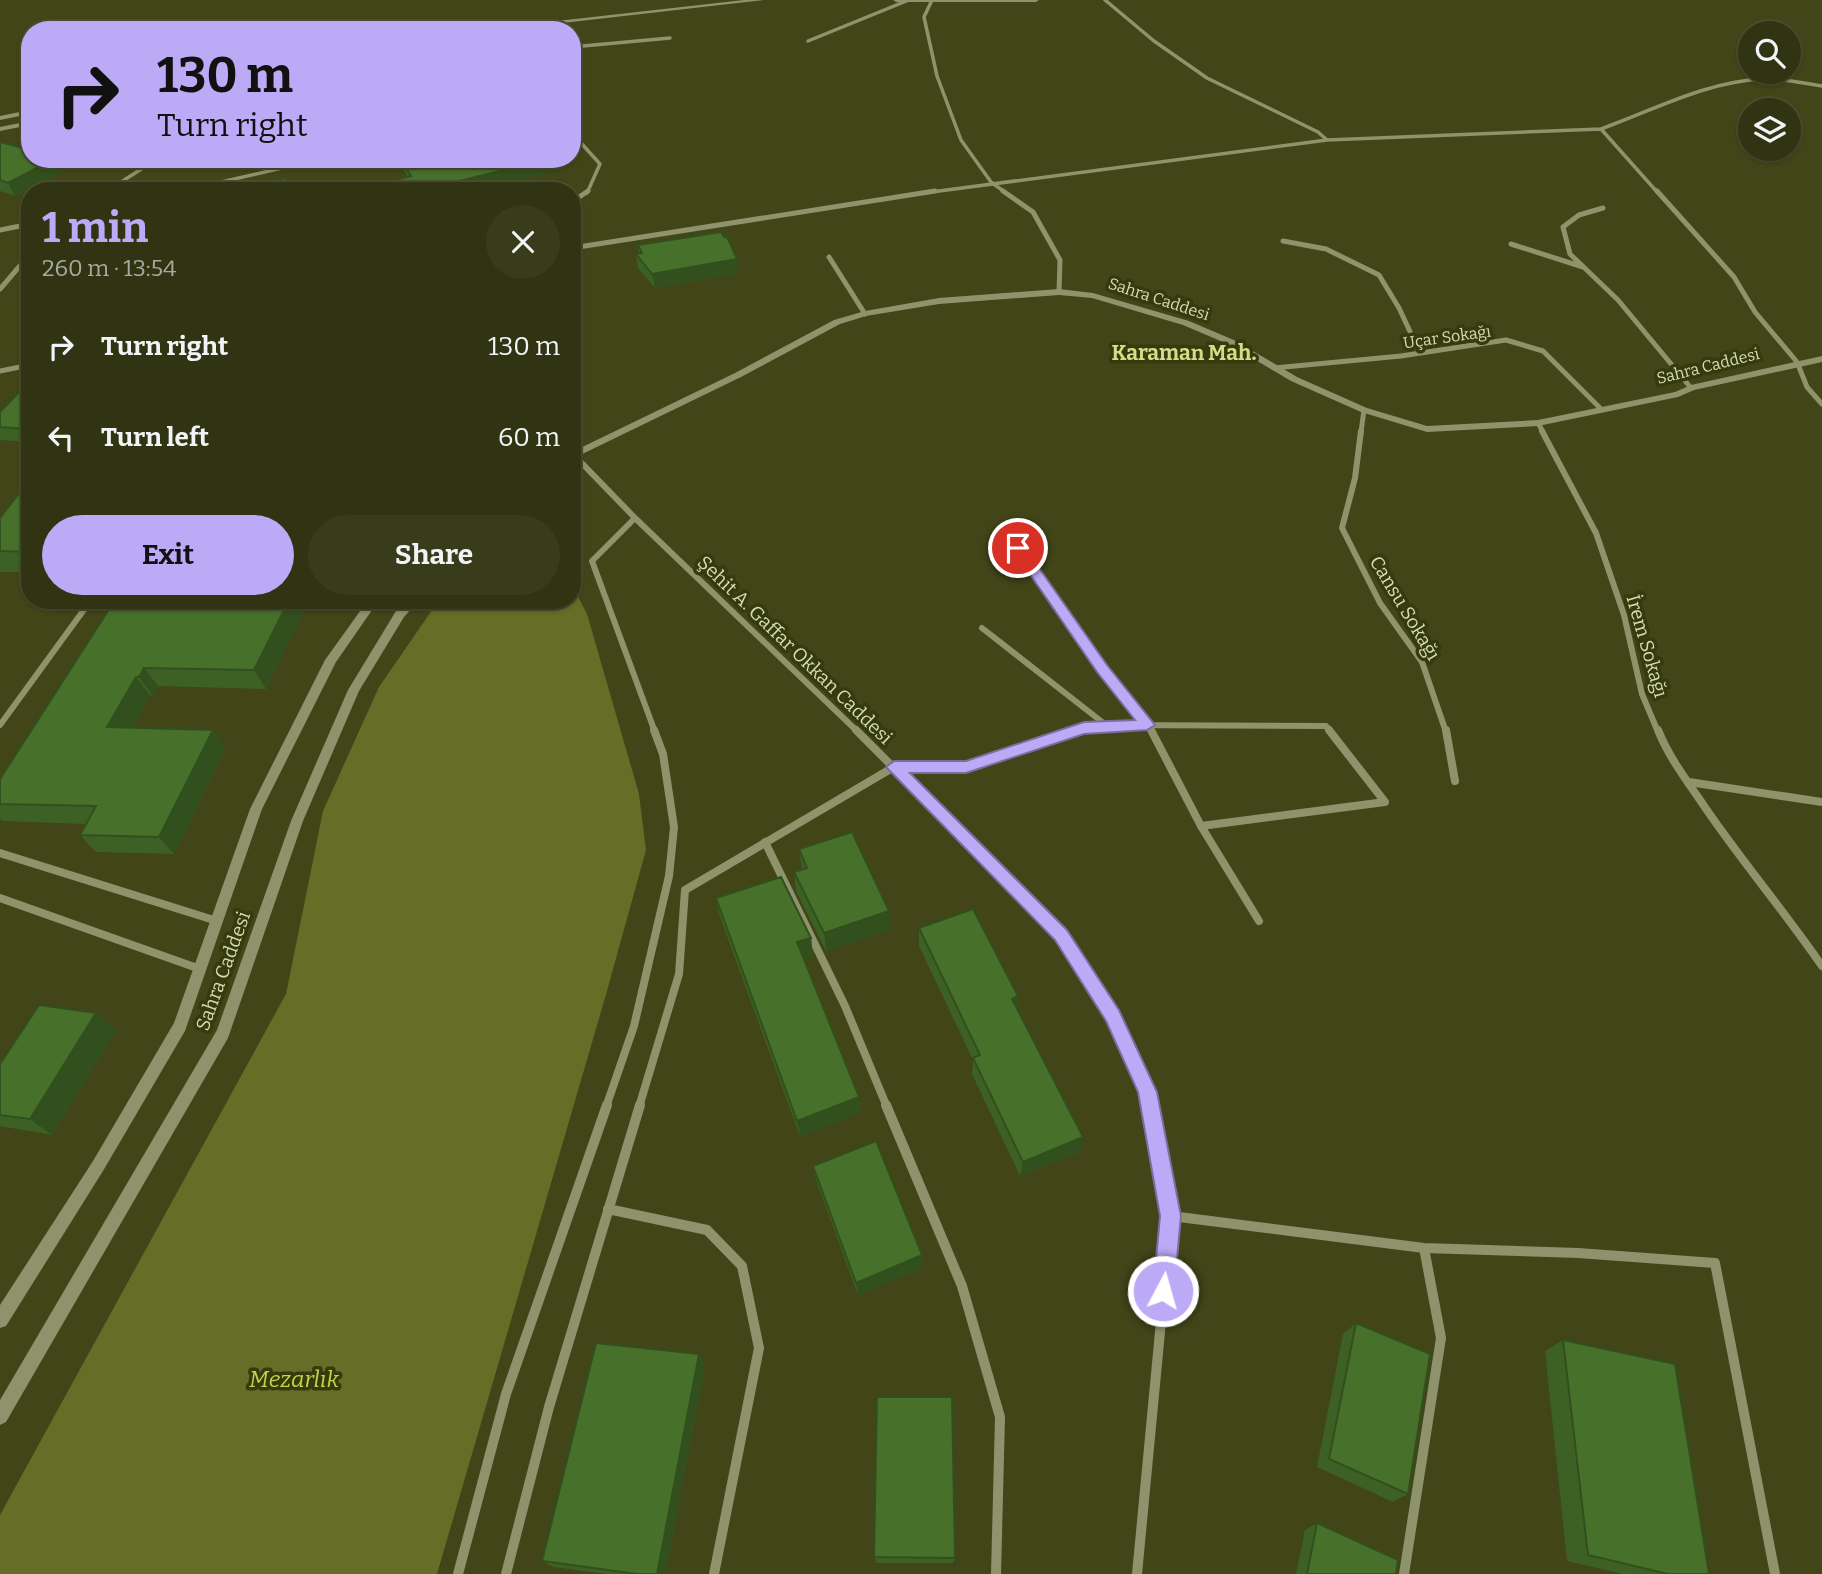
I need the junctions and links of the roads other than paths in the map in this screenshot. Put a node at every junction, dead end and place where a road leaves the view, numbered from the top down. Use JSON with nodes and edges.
{"nodes":[{"id":1,"x":761,"y":0,"type":"edge"},
{"id":2,"x":896,"y":0,"type":"edge"},
{"id":3,"x":1036,"y":0,"type":"edge"},
{"id":4,"x":1105,"y":0,"type":"edge"},
{"id":5,"x":909,"y":1,"type":"edge"},
{"id":6,"x":933,"y":1,"type":"edge"},
{"id":7,"x":546,"y":14,"type":"dead end"},
{"id":8,"x":496,"y":21,"type":"edge"},
{"id":9,"x":565,"y":21,"type":"edge"},
{"id":10,"x":670,"y":38,"type":"dead end"},
{"id":11,"x":808,"y":41,"type":"dead end"},
{"id":12,"x":581,"y":46,"type":"edge"},
{"id":13,"x":1822,"y":86,"type":"edge"},
{"id":14,"x":21,"y":114,"type":"edge"},
{"id":15,"x":0,"y":118,"type":"edge"},
{"id":16,"x":21,"y":125,"type":"edge"},
{"id":17,"x":0,"y":129,"type":"edge"},
{"id":18,"x":1601,"y":129,"type":"junction"},
{"id":19,"x":1327,"y":140,"type":"junction"},
{"id":20,"x":581,"y":142,"type":"edge"},
{"id":21,"x":143,"y":168,"type":"edge"},
{"id":22,"x":282,"y":168,"type":"edge"},
{"id":23,"x":121,"y":182,"type":"edge"},
{"id":24,"x":221,"y":182,"type":"edge"},
{"id":25,"x":991,"y":182,"type":"junction"},
{"id":26,"x":581,"y":196,"type":"edge"},
{"id":27,"x":1603,"y":208,"type":"dead end"},
{"id":28,"x":21,"y":226,"type":"edge"},
{"id":29,"x":0,"y":230,"type":"edge"},
{"id":30,"x":1283,"y":241,"type":"dead end"},
{"id":31,"x":1511,"y":244,"type":"dead end"},
{"id":32,"x":581,"y":247,"type":"edge"},
{"id":33,"x":829,"y":257,"type":"dead end"},
{"id":34,"x":21,"y":264,"type":"edge"},
{"id":35,"x":1587,"y":268,"type":"junction"},
{"id":36,"x":0,"y":289,"type":"edge"},
{"id":37,"x":1059,"y":292,"type":"junction"},
{"id":38,"x":865,"y":314,"type":"junction"},
{"id":39,"x":1420,"y":353,"type":"junction"},
{"id":40,"x":1822,"y":359,"type":"edge"},
{"id":41,"x":1797,"y":362,"type":"junction"},
{"id":42,"x":21,"y":367,"type":"edge"},
{"id":43,"x":1274,"y":368,"type":"junction"},
{"id":44,"x":0,"y":371,"type":"edge"},
{"id":45,"x":1691,"y":388,"type":"junction"},
{"id":46,"x":1822,"y":404,"type":"edge"},
{"id":47,"x":1600,"y":408,"type":"junction"},
{"id":48,"x":1364,"y":410,"type":"junction"},
{"id":49,"x":1538,"y":423,"type":"junction"},
{"id":50,"x":581,"y":452,"type":"edge"},
{"id":51,"x":581,"y":464,"type":"edge"},
{"id":52,"x":635,"y":519,"type":"junction"},
{"id":53,"x":1018,"y":548,"type":"dead end"},
{"id":54,"x":84,"y":609,"type":"edge"},
{"id":55,"x":368,"y":609,"type":"edge"},
{"id":56,"x":405,"y":609,"type":"edge"},
{"id":57,"x":982,"y":628,"type":"dead end"},
{"id":58,"x":0,"y":725,"type":"edge"},
{"id":59,"x":1106,"y":725,"type":"junction"},
{"id":60,"x":1147,"y":725,"type":"junction"},
{"id":61,"x":894,"y":767,"type":"junction"},
{"id":62,"x":1455,"y":781,"type":"dead end"},
{"id":63,"x":1689,"y":782,"type":"junction"},
{"id":64,"x":1822,"y":802,"type":"edge"},
{"id":65,"x":1201,"y":826,"type":"junction"},
{"id":66,"x":765,"y":842,"type":"junction"},
{"id":67,"x":0,"y":853,"type":"edge"},
{"id":68,"x":0,"y":898,"type":"edge"},
{"id":69,"x":217,"y":921,"type":"junction"},
{"id":70,"x":1259,"y":921,"type":"dead end"},
{"id":71,"x":1822,"y":966,"type":"edge"},
{"id":72,"x":200,"y":970,"type":"junction"},
{"id":73,"x":608,"y":1209,"type":"junction"},
{"id":74,"x":1171,"y":1216,"type":"junction"},
{"id":75,"x":1424,"y":1248,"type":"junction"},
{"id":76,"x":0,"y":1320,"type":"edge"},
{"id":77,"x":0,"y":1416,"type":"edge"},
{"id":78,"x":458,"y":1574,"type":"edge"},
{"id":79,"x":506,"y":1574,"type":"edge"},
{"id":80,"x":714,"y":1574,"type":"edge"},
{"id":81,"x":996,"y":1574,"type":"edge"},
{"id":82,"x":1138,"y":1574,"type":"edge"},
{"id":83,"x":1404,"y":1574,"type":"edge"},
{"id":84,"x":1775,"y":1574,"type":"edge"}],
"edges":[{"from":1,"to":9,"type":"street"},
{"from":2,"to":5,"type":"street"},
{"from":3,"to":6,"type":"street"},
{"from":4,"to":19,"type":"street"},
{"from":5,"to":6,"type":"street"},
{"from":5,"to":11,"type":"street"},
{"from":6,"to":25,"type":"street"},
{"from":7,"to":8,"type":"street"},
{"from":10,"to":12,"type":"street"},
{"from":13,"to":18,"type":"street"},
{"from":14,"to":15,"type":"street"},
{"from":16,"to":17,"type":"street"},
{"from":18,"to":19,"type":"street"},
{"from":18,"to":41,"type":"street"},
{"from":19,"to":25,"type":"street"},
{"from":20,"to":26,"type":"street"},
{"from":21,"to":23,"type":"street"},
{"from":22,"to":24,"type":"street"},
{"from":25,"to":32,"type":"street"},
{"from":25,"to":37,"type":"street"},
{"from":27,"to":35,"type":"street"},
{"from":28,"to":29,"type":"street"},
{"from":30,"to":39,"type":"street"},
{"from":31,"to":35,"type":"street"},
{"from":33,"to":38,"type":"street"},
{"from":34,"to":36,"type":"street"},
{"from":35,"to":45,"type":"street"},
{"from":37,"to":38,"type":"street","name":"Sahra Caddesi"},
{"from":37,"to":43,"type":"street","name":"Sahra Caddesi"},
{"from":38,"to":50,"type":"street","name":"Sahra Caddesi"},
{"from":39,"to":43,"type":"street","name":"Uçar Sokağı"},
{"from":39,"to":47,"type":"street","name":"Uçar Sokağı"},
{"from":40,"to":41,"type":"street","name":"Sahra Caddesi"},
{"from":41,"to":45,"type":"street","name":"Sahra Caddesi"},
{"from":41,"to":46,"type":"street"},
{"from":42,"to":44,"type":"street"},
{"from":43,"to":48,"type":"street","name":"Sahra Caddesi"},
{"from":45,"to":47,"type":"street","name":"Sahra Caddesi"},
{"from":47,"to":49,"type":"street","name":"Sahra Caddesi"},
{"from":48,"to":49,"type":"street","name":"Sahra Caddesi"},
{"from":48,"to":62,"type":"street","name":"Cansu Sokağı"},
{"from":49,"to":63,"type":"street","name":"İrem Sokağı"},
{"from":51,"to":52,"type":"street","name":"Şehit A. Gaffar Okkan Caddesi"},
{"from":52,"to":61,"type":"street","name":"Şehit A. Gaffar Okkan Caddesi"},
{"from":52,"to":78,"type":"street"},
{"from":53,"to":60,"type":"street"},
{"from":54,"to":58,"type":"street"},
{"from":55,"to":69,"type":"street","name":"Sahra Caddesi"},
{"from":56,"to":77,"type":"street","name":"Sahra Caddesi"},
{"from":57,"to":59,"type":"street"},
{"from":59,"to":60,"type":"street"},
{"from":59,"to":61,"type":"street"},
{"from":60,"to":65,"type":"street"},
{"from":60,"to":65,"type":"street"},
{"from":61,"to":66,"type":"street"},
{"from":61,"to":74,"type":"street","name":"Şehit A. Gaffar Okkan Caddesi"},
{"from":63,"to":64,"type":"street"},
{"from":63,"to":71,"type":"street","name":"İrem Sokağı"},
{"from":65,"to":70,"type":"street"},
{"from":66,"to":73,"type":"street"},
{"from":66,"to":81,"type":"street"},
{"from":67,"to":69,"type":"street"},
{"from":68,"to":72,"type":"street"},
{"from":69,"to":72,"type":"street","name":"Sahra Caddesi"},
{"from":72,"to":76,"type":"street","name":"Sahra Caddesi"},
{"from":73,"to":79,"type":"street"},
{"from":73,"to":80,"type":"street"},
{"from":74,"to":75,"type":"street"},
{"from":74,"to":82,"type":"street","name":"Şehit A. Gaffar Okkan Caddesi"},
{"from":75,"to":83,"type":"street"},
{"from":75,"to":84,"type":"street"}]}
